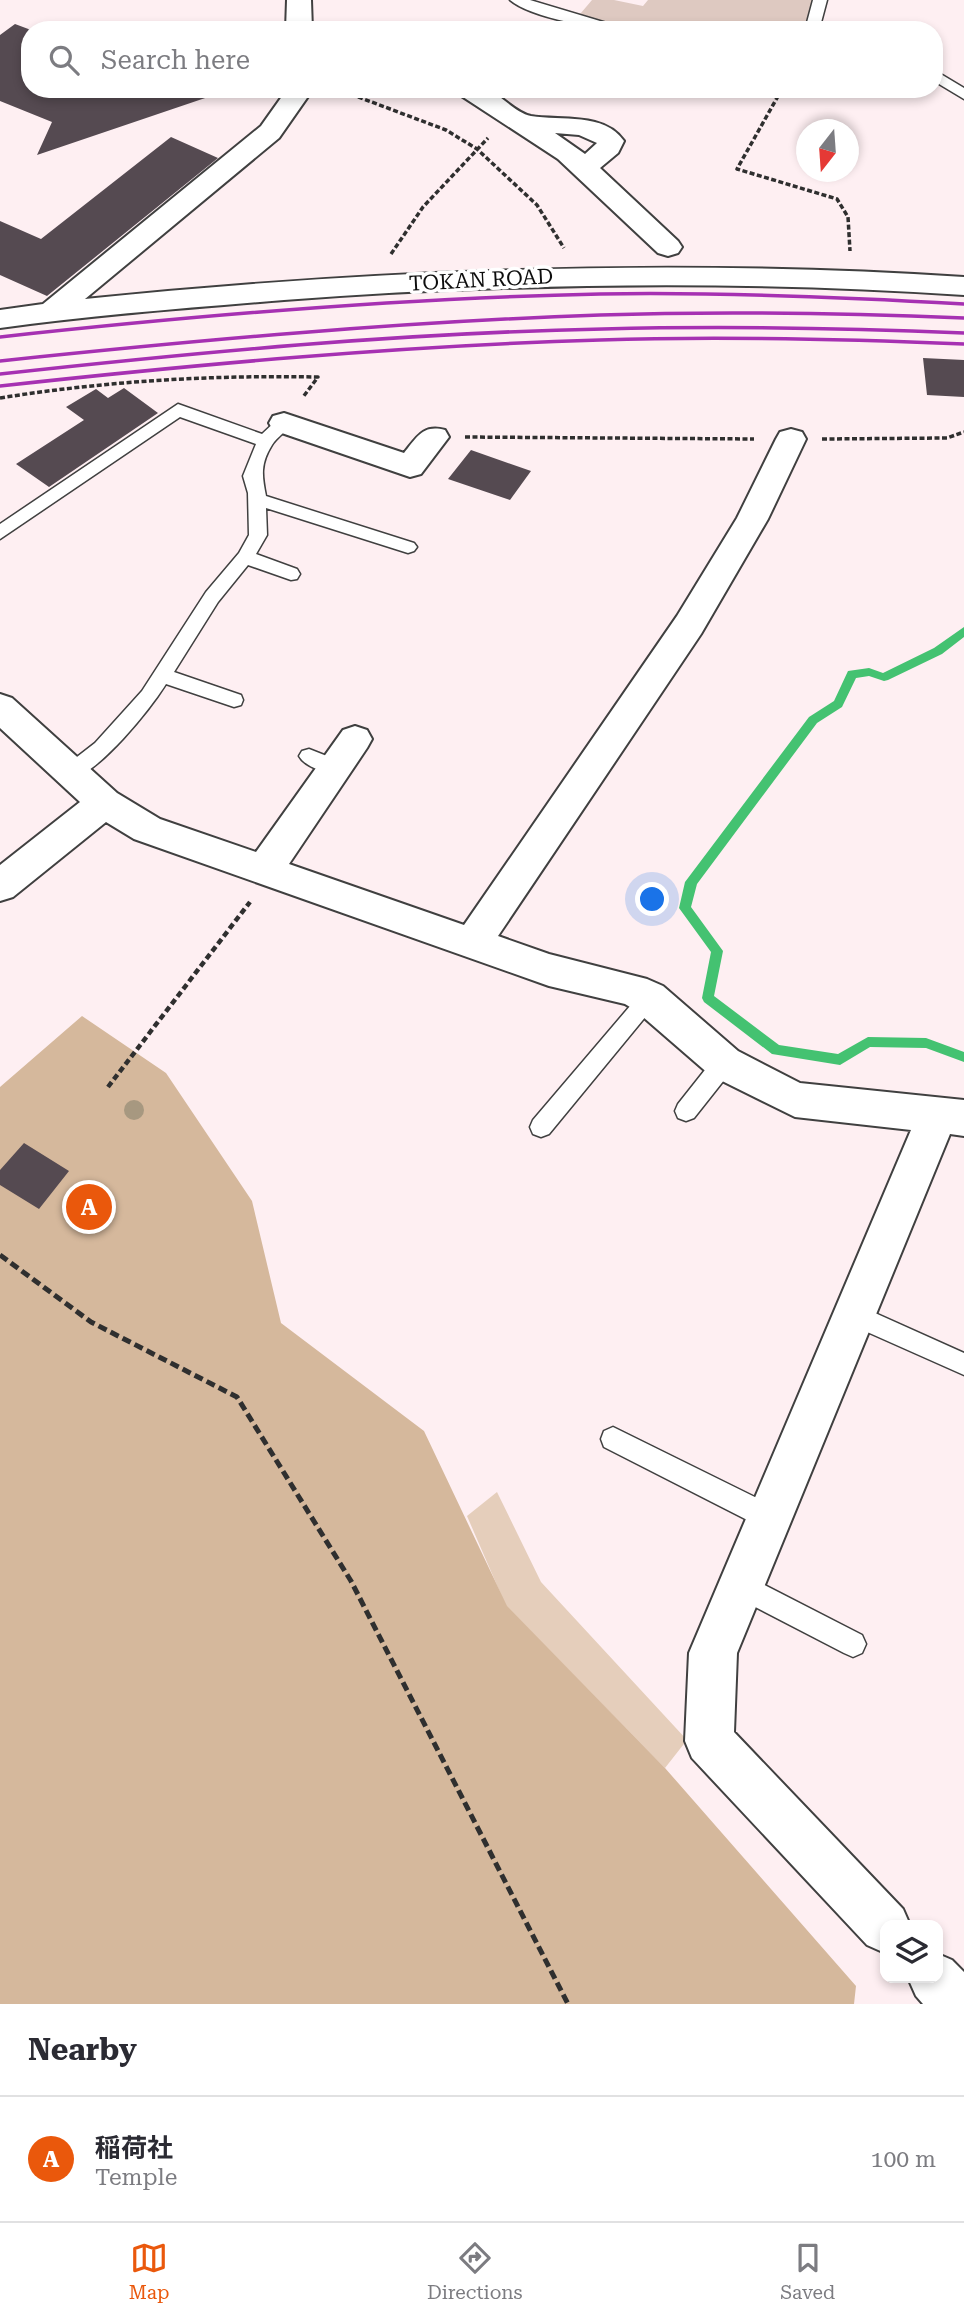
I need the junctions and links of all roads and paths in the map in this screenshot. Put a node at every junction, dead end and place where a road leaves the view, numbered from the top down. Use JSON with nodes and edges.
{"nodes":[{"id":1,"x":299,"y":0,"type":"edge"},
{"id":2,"x":517,"y":0,"type":"edge"},
{"id":3,"x":820,"y":0,"type":"edge"},
{"id":4,"x":299,"y":21,"type":"edge"},
{"id":5,"x":580,"y":21,"type":"edge"},
{"id":6,"x":814,"y":21,"type":"edge"},
{"id":7,"x":943,"y":80,"type":"edge"},
{"id":8,"x":964,"y":95,"type":"edge"},
{"id":9,"x":294,"y":98,"type":"edge"},
{"id":10,"x":361,"y":98,"type":"edge"},
{"id":11,"x":483,"y":98,"type":"edge"},
{"id":12,"x":777,"y":98,"type":"edge"},
{"id":13,"x":526,"y":124,"type":"junction"},
{"id":14,"x":477,"y":149,"type":"junction"},
{"id":15,"x":584,"y":168,"type":"junction"},
{"id":16,"x":668,"y":247,"type":"dead end"},
{"id":17,"x":565,"y":251,"type":"dead end"},
{"id":18,"x":850,"y":277,"type":"junction"},
{"id":19,"x":386,"y":285,"type":"junction"},
{"id":20,"x":964,"y":286,"type":"edge"},
{"id":21,"x":52,"y":311,"type":"junction"},
{"id":22,"x":0,"y":319,"type":"edge"},
{"id":23,"x":275,"y":432,"type":"junction"},
{"id":24,"x":964,"y":432,"type":"edge"},
{"id":25,"x":434,"y":437,"type":"joint"},
{"id":26,"x":791,"y":439,"type":"junction"},
{"id":27,"x":256,"y":499,"type":"junction"},
{"id":28,"x":0,"y":533,"type":"edge"},
{"id":29,"x":408,"y":547,"type":"dead end"},
{"id":30,"x":245,"y":557,"type":"junction"},
{"id":31,"x":292,"y":574,"type":"dead end"},
{"id":32,"x":164,"y":676,"type":"junction"},
{"id":33,"x":234,"y":700,"type":"dead end"},
{"id":34,"x":0,"y":707,"type":"edge"},
{"id":35,"x":333,"y":754,"type":"dead end"},
{"id":36,"x":71,"y":772,"type":"junction"},
{"id":37,"x":104,"y":803,"type":"junction"},
{"id":38,"x":268,"y":872,"type":"junction"},
{"id":39,"x":0,"y":886,"type":"edge"},
{"id":40,"x":471,"y":944,"type":"junction"},
{"id":41,"x":649,"y":998,"type":"junction"},
{"id":42,"x":724,"y":1063,"type":"junction"},
{"id":43,"x":108,"y":1087,"type":"dead end"},
{"id":44,"x":686,"y":1111,"type":"dead end"},
{"id":45,"x":951,"y":1117,"type":"edge"},
{"id":46,"x":541,"y":1127,"type":"dead end"},
{"id":47,"x":0,"y":1255,"type":"edge"},
{"id":48,"x":855,"y":1315,"type":"junction"},
{"id":49,"x":963,"y":1364,"type":"edge"},
{"id":50,"x":613,"y":1439,"type":"dead end"},
{"id":51,"x":768,"y":1517,"type":"junction"},
{"id":52,"x":741,"y":1586,"type":"junction"},
{"id":53,"x":853,"y":1644,"type":"dead end"},
{"id":54,"x":880,"y":1922,"type":"edge"},
{"id":55,"x":939,"y":1983,"type":"edge"},
{"id":56,"x":568,"y":2004,"type":"edge"},
{"id":57,"x":959,"y":2004,"type":"edge"}],
"edges":[{"from":1,"to":4,"type":"street"},
{"from":2,"to":5,"type":"lane"},
{"from":3,"to":6,"type":"lane"},
{"from":7,"to":8,"type":"lane"},
{"from":9,"to":21,"type":"street"},
{"from":10,"to":14,"type":"path"},
{"from":11,"to":13,"type":"street"},
{"from":12,"to":18,"type":"path"},
{"from":13,"to":15,"type":"street"},
{"from":13,"to":15,"type":"street"},
{"from":14,"to":17,"type":"path"},
{"from":14,"to":19,"type":"path"},
{"from":15,"to":16,"type":"street"},
{"from":18,"to":19,"type":"street","name":"TOKAN ROAD"},
{"from":18,"to":20,"type":"street","name":"TOKAN ROAD"},
{"from":19,"to":21,"type":"street","name":"TOKAN ROAD"},
{"from":21,"to":22,"type":"street","name":"TOKAN ROAD"},
{"from":23,"to":25,"type":"street"},
{"from":23,"to":27,"type":"lane"},
{"from":23,"to":28,"type":"lane"},
{"from":24,"to":26,"type":"path"},
{"from":25,"to":26,"type":"path"},
{"from":26,"to":40,"type":"street"},
{"from":27,"to":29,"type":"lane"},
{"from":27,"to":30,"type":"lane"},
{"from":30,"to":31,"type":"lane"},
{"from":30,"to":32,"type":"lane"},
{"from":32,"to":33,"type":"lane"},
{"from":32,"to":36,"type":"lane"},
{"from":34,"to":36,"type":"street"},
{"from":35,"to":38,"type":"street"},
{"from":36,"to":37,"type":"street"},
{"from":37,"to":38,"type":"street"},
{"from":37,"to":39,"type":"street"},
{"from":38,"to":40,"type":"street"},
{"from":38,"to":43,"type":"path"},
{"from":40,"to":41,"type":"street"},
{"from":41,"to":42,"type":"street"},
{"from":41,"to":46,"type":"lane"},
{"from":42,"to":44,"type":"lane"},
{"from":42,"to":45,"type":"street"},
{"from":45,"to":48,"type":"street"},
{"from":47,"to":56,"type":"path"},
{"from":48,"to":49,"type":"lane"},
{"from":48,"to":51,"type":"street"},
{"from":50,"to":51,"type":"lane"},
{"from":51,"to":52,"type":"street"},
{"from":52,"to":53,"type":"lane"},
{"from":52,"to":54,"type":"street"},
{"from":55,"to":57,"type":"street"}]}
